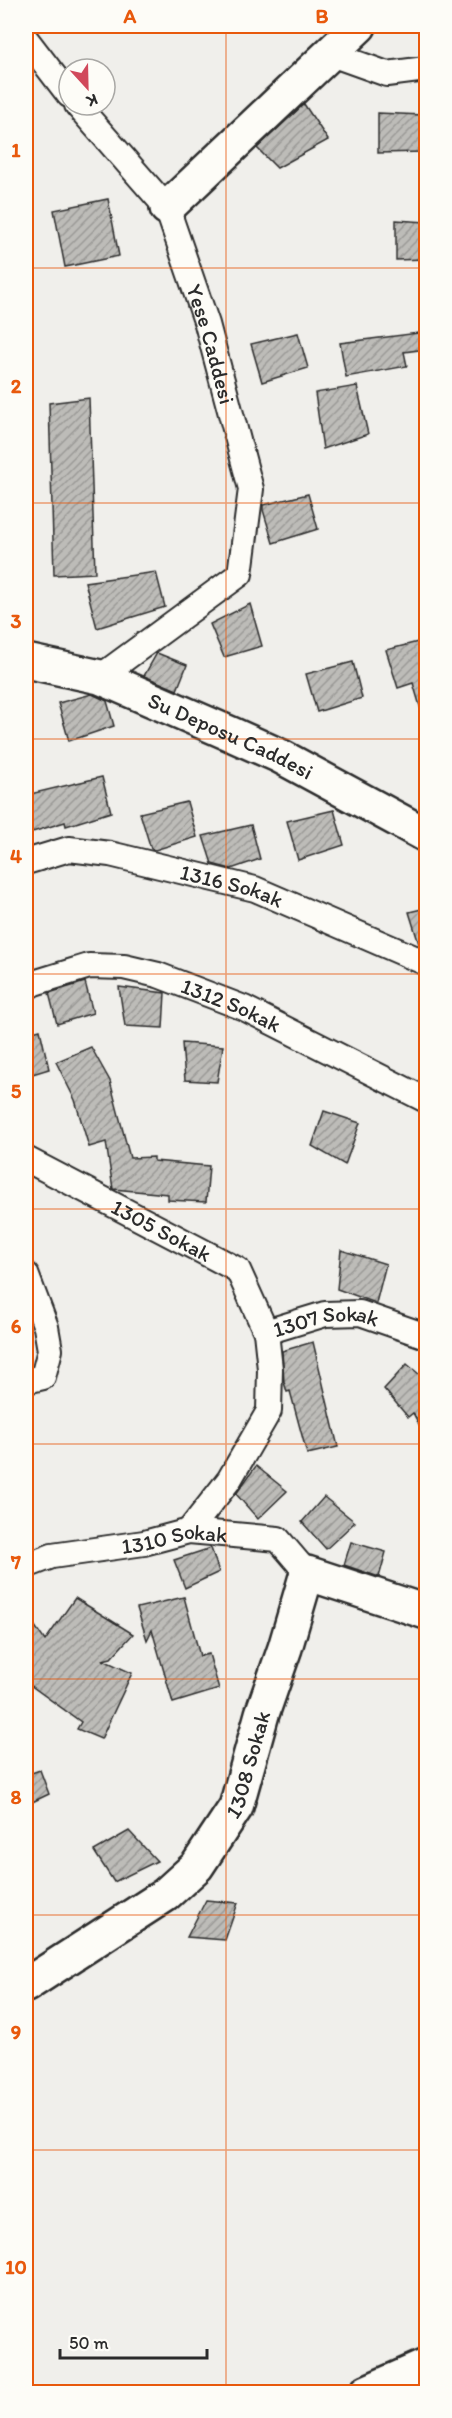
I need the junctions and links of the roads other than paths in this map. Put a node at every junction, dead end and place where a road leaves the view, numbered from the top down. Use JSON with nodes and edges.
{"nodes":[{"id":1,"x":359,"y":26,"type":"edge"},
{"id":2,"x":26,"y":39,"type":"edge"},
{"id":3,"x":331,"y":54,"type":"junction"},
{"id":4,"x":426,"y":69,"type":"edge"},
{"id":5,"x":57,"y":79,"type":"edge"},
{"id":6,"x":87,"y":117,"type":"edge"},
{"id":7,"x":167,"y":208,"type":"junction"},
{"id":8,"x":26,"y":661,"type":"edge"},
{"id":9,"x":100,"y":677,"type":"junction"},
{"id":10,"x":426,"y":835,"type":"edge"},
{"id":11,"x":26,"y":862,"type":"edge"},
{"id":12,"x":426,"y":963,"type":"edge"},
{"id":13,"x":26,"y":988,"type":"edge"},
{"id":14,"x":426,"y":1100,"type":"edge"},
{"id":15,"x":26,"y":1160,"type":"edge"},
{"id":16,"x":26,"y":1274,"type":"edge"},
{"id":17,"x":36,"y":1325,"type":"edge"},
{"id":18,"x":266,"y":1332,"type":"junction"},
{"id":19,"x":426,"y":1336,"type":"edge"},
{"id":20,"x":26,"y":1381,"type":"edge"},
{"id":21,"x":189,"y":1531,"type":"junction"},
{"id":22,"x":26,"y":1566,"type":"edge"},
{"id":23,"x":307,"y":1573,"type":"junction"},
{"id":24,"x":426,"y":1612,"type":"edge"},
{"id":25,"x":26,"y":1985,"type":"edge"},
{"id":26,"x":426,"y":2366,"type":"edge"},
{"id":27,"x":367,"y":2392,"type":"edge"}],
"edges":[{"from":1,"to":3,"type":"street"},
{"from":2,"to":5,"type":"street"},
{"from":3,"to":4,"type":"street"},
{"from":3,"to":7,"type":"street"},
{"from":6,"to":7,"type":"street"},
{"from":7,"to":9,"type":"street","name":"Yese Caddesi"},
{"from":8,"to":9,"type":"street","name":"Su Deposu Caddesi"},
{"from":9,"to":10,"type":"street","name":"Su Deposu Caddesi"},
{"from":11,"to":12,"type":"street","name":"1316 Sokak"},
{"from":13,"to":14,"type":"street","name":"1312 Sokak"},
{"from":15,"to":18,"type":"street","name":"1305 Sokak"},
{"from":16,"to":17,"type":"street"},
{"from":17,"to":20,"type":"street"},
{"from":18,"to":19,"type":"street","name":"1307 Sokak"},
{"from":18,"to":21,"type":"street","name":"1307 Sokak"},
{"from":21,"to":22,"type":"street","name":"1310 Sokak"},
{"from":21,"to":23,"type":"street","name":"1310 Sokak"},
{"from":23,"to":24,"type":"street"},
{"from":23,"to":25,"type":"street","name":"1308 Sokak"},
{"from":26,"to":27,"type":"street"}]}
